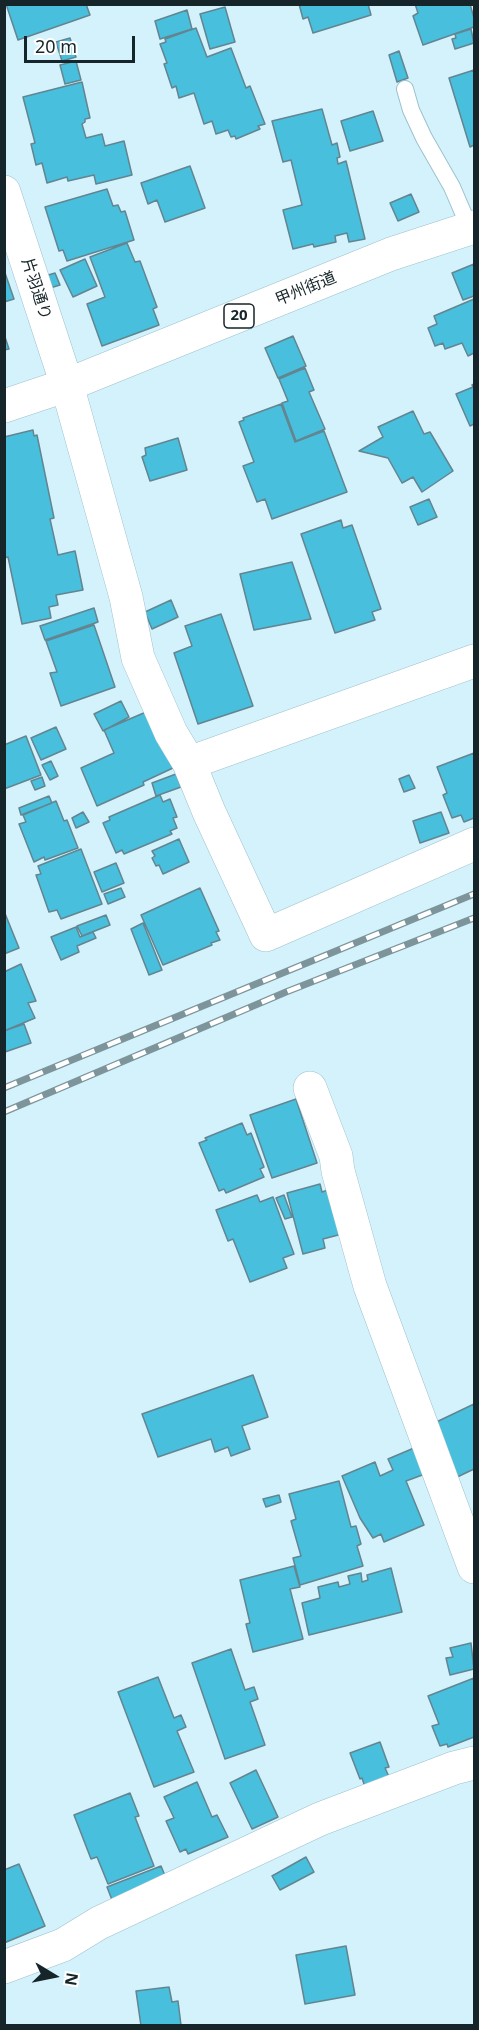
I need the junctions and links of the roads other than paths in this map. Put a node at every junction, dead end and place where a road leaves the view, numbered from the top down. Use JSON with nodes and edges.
{"nodes":[{"id":1,"x":405,"y":89,"type":"dead end"},
{"id":2,"x":4,"y":192,"type":"edge"},
{"id":3,"x":472,"y":228,"type":"edge"},
{"id":4,"x":67,"y":385,"type":"junction"},
{"id":5,"x":4,"y":406,"type":"edge"},
{"id":6,"x":474,"y":662,"type":"edge"},
{"id":7,"x":189,"y":763,"type":"junction"},
{"id":8,"x":474,"y":844,"type":"edge"},
{"id":9,"x":309,"y":1088,"type":"dead end"},
{"id":10,"x":474,"y":1567,"type":"edge"},
{"id":11,"x":474,"y":1763,"type":"edge"},
{"id":12,"x":4,"y":1967,"type":"edge"}],
"edges":[{"from":1,"to":3,"type":"lane"},
{"from":2,"to":4,"type":"main road","name":"片羽通り"},
{"from":3,"to":4,"type":"main road","name":"甲州街道","number":"20"},
{"from":4,"to":5,"type":"main road","name":"甲州街道","number":"20"},
{"from":4,"to":7,"type":"main road","name":"片羽通り"},
{"from":6,"to":7,"type":"main road"},
{"from":7,"to":8,"type":"main road","name":"片羽通り"},
{"from":9,"to":10,"type":"main road"},
{"from":11,"to":12,"type":"main road"}]}
